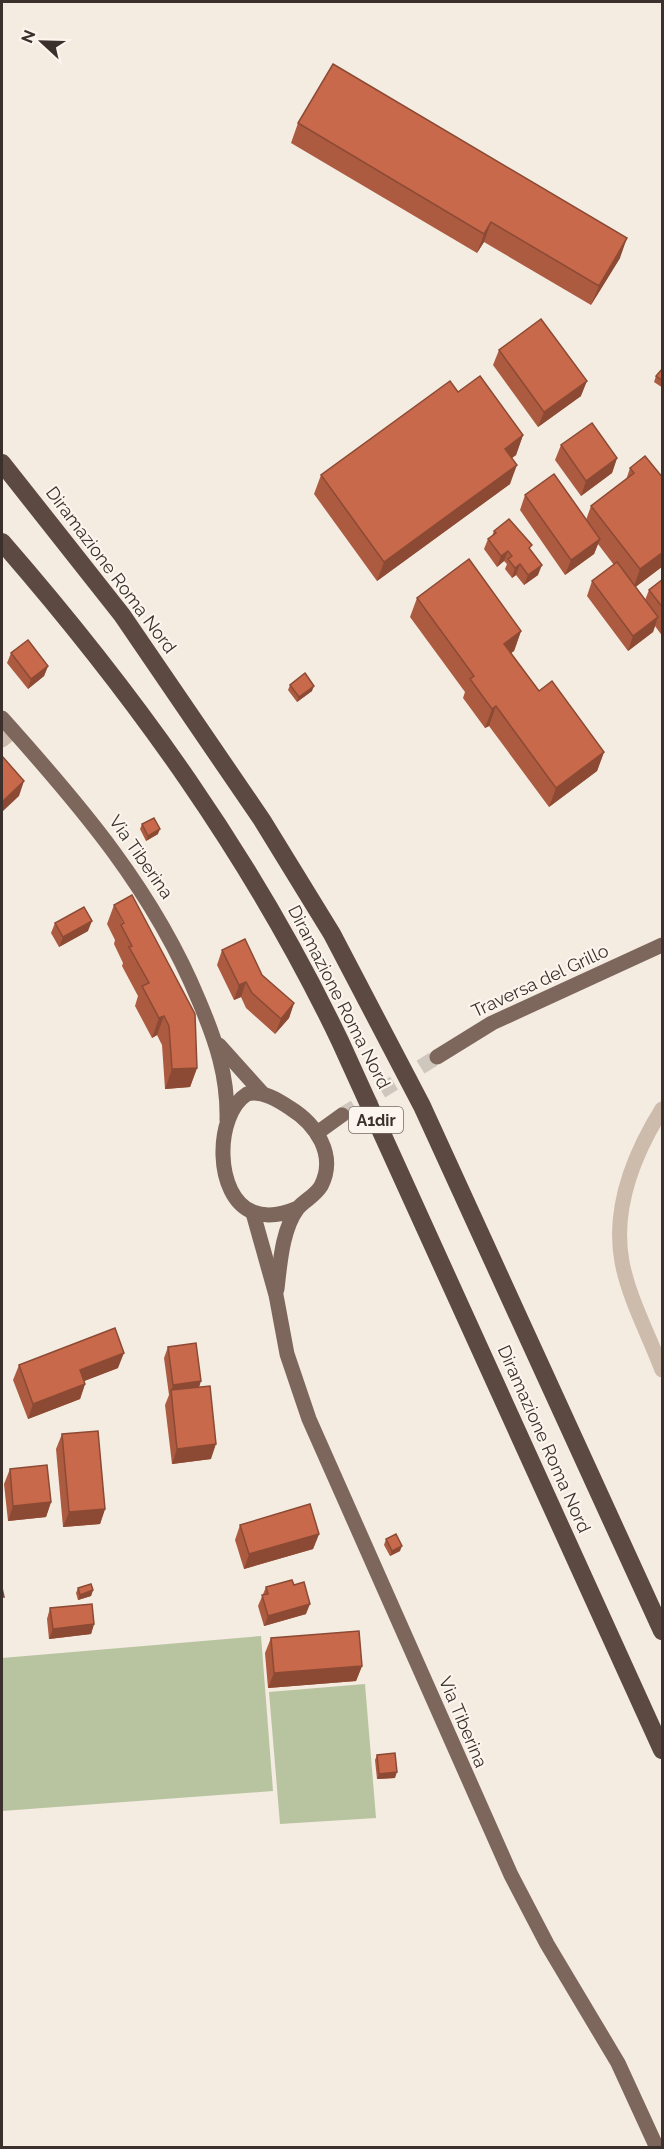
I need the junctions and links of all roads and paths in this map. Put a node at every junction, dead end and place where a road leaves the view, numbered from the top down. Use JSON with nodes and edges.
{"nodes":[{"id":1,"x":2,"y":463,"type":"edge"},
{"id":2,"x":2,"y":542,"type":"edge"},
{"id":3,"x":2,"y":718,"type":"edge"},
{"id":4,"x":8,"y":736,"type":"edge"},
{"id":5,"x":663,"y":945,"type":"edge"},
{"id":6,"x":215,"y":1040,"type":"junction"},
{"id":7,"x":437,"y":1057,"type":"tunnel mouth"},
{"id":8,"x":263,"y":1094,"type":"junction"},
{"id":9,"x":663,"y":1109,"type":"edge"},
{"id":10,"x":342,"y":1115,"type":"tunnel mouth"},
{"id":11,"x":227,"y":1120,"type":"junction"},
{"id":12,"x":317,"y":1133,"type":"junction"},
{"id":13,"x":298,"y":1208,"type":"junction"},
{"id":14,"x":253,"y":1213,"type":"junction"},
{"id":15,"x":276,"y":1294,"type":"junction"},
{"id":16,"x":663,"y":1370,"type":"edge"},
{"id":17,"x":663,"y":1631,"type":"edge"},
{"id":18,"x":663,"y":1750,"type":"edge"},
{"id":19,"x":657,"y":2148,"type":"edge"}],
"edges":[{"from":1,"to":17,"type":"highway","name":"Diramazione Roma Nord","number":"A1dir"},
{"from":2,"to":18,"type":"highway","name":"Diramazione Roma Nord","number":"A1dir"},
{"from":3,"to":4,"type":"main road","name":"Via Tiberina"},
{"from":4,"to":6,"type":"main road","name":"Via Tiberina"},
{"from":5,"to":7,"type":"main road","name":"Traversa del Grillo"},
{"from":6,"to":8,"type":"main road","name":"Via Tiberina"},
{"from":6,"to":11,"type":"main road","name":"Via Tiberina"},
{"from":8,"to":11,"type":"main road","name":"Via Tiberina"},
{"from":8,"to":12,"type":"main road","name":"Via Tiberina"},
{"from":9,"to":16,"type":"street"},
{"from":10,"to":12,"type":"main road"},
{"from":11,"to":14,"type":"main road","name":"Via Tiberina"},
{"from":12,"to":13,"type":"main road","name":"Via Tiberina"},
{"from":13,"to":14,"type":"main road"},
{"from":13,"to":15,"type":"main road","name":"Via Tiberina"},
{"from":14,"to":15,"type":"main road","name":"Via Tiberina"},
{"from":15,"to":19,"type":"main road","name":"Via Tiberina"}]}
